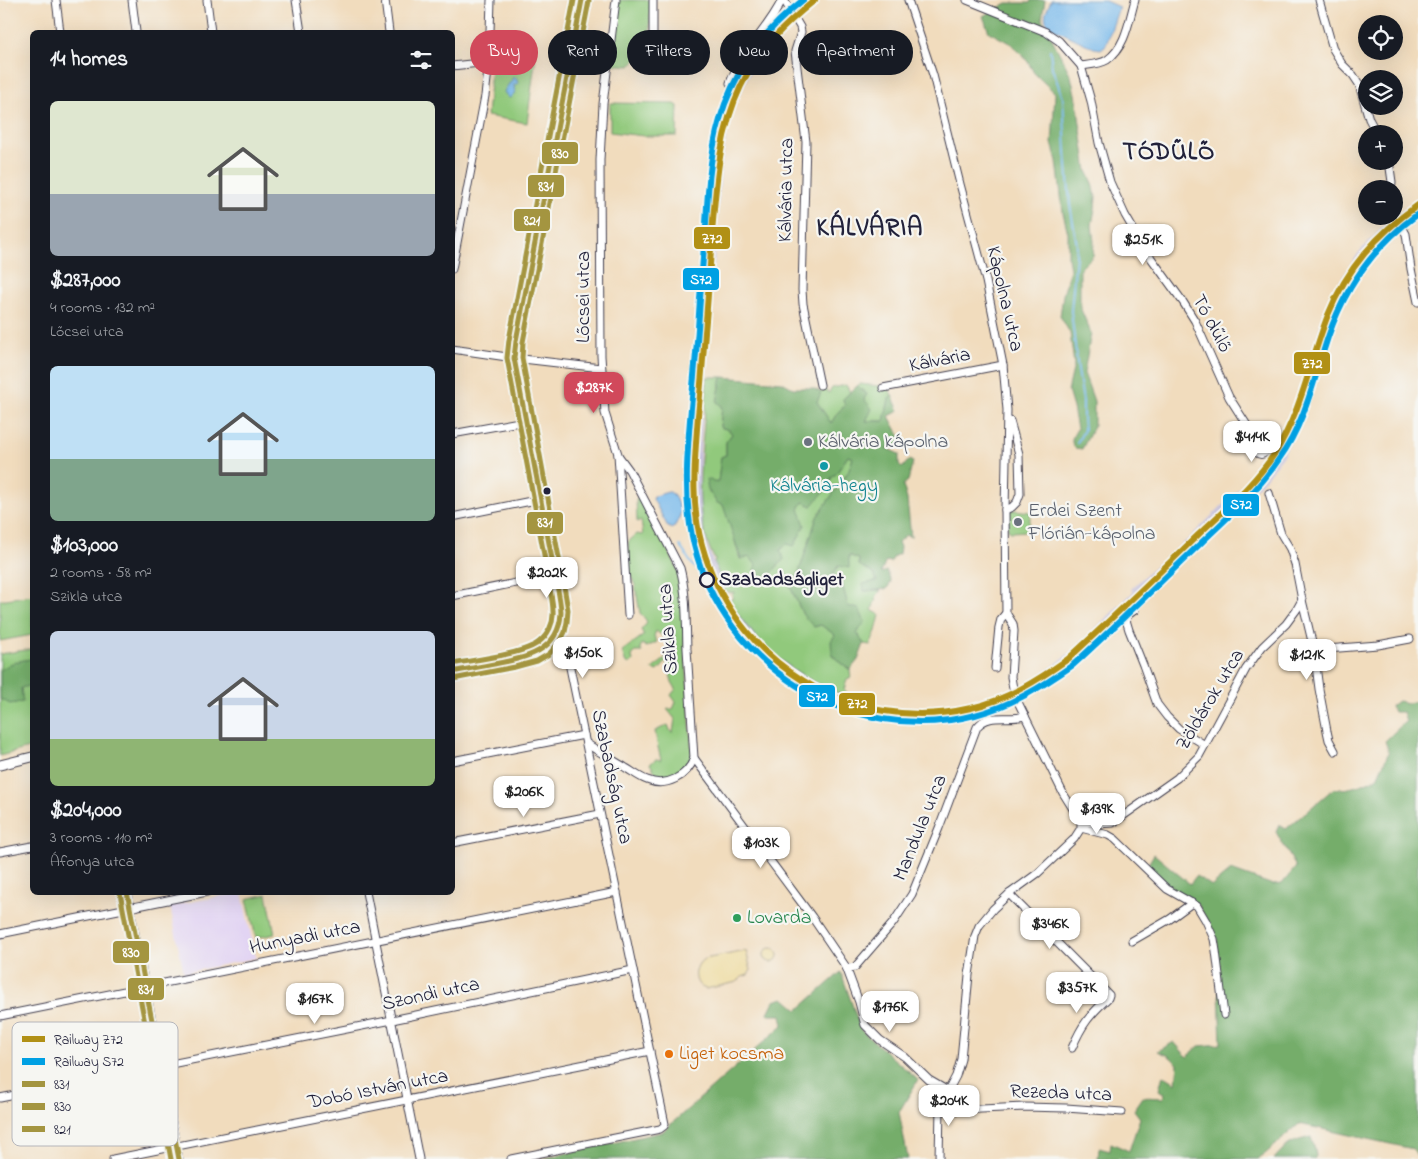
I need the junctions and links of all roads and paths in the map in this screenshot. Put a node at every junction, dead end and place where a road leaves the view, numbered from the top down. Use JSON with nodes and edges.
{"nodes":[{"id":1,"x":56,"y":0,"type":"edge"},
{"id":2,"x":132,"y":0,"type":"edge"},
{"id":3,"x":207,"y":0,"type":"edge"},
{"id":4,"x":296,"y":0,"type":"edge"},
{"id":5,"x":385,"y":0,"type":"edge"},
{"id":6,"x":491,"y":0,"type":"edge"},
{"id":7,"x":582,"y":0,"type":"edge"},
{"id":8,"x":616,"y":0,"type":"edge"},
{"id":9,"x":653,"y":0,"type":"edge"},
{"id":10,"x":908,"y":0,"type":"edge"},
{"id":11,"x":967,"y":0,"type":"edge"},
{"id":12,"x":1135,"y":0,"type":"edge"},
{"id":13,"x":1319,"y":0,"type":"edge"},
{"id":14,"x":784,"y":1,"type":"edge"},
{"id":15,"x":60,"y":30,"type":"edge"},
{"id":16,"x":136,"y":30,"type":"edge"},
{"id":17,"x":211,"y":30,"type":"edge"},
{"id":18,"x":301,"y":30,"type":"edge"},
{"id":19,"x":389,"y":30,"type":"edge"},
{"id":20,"x":490,"y":30,"type":"edge"},
{"id":21,"x":653,"y":30,"type":"edge"},
{"id":22,"x":470,"y":64,"type":"edge"},
{"id":23,"x":455,"y":66,"type":"edge"},
{"id":24,"x":1080,"y":66,"type":"junction"},
{"id":25,"x":487,"y":75,"type":"edge"},
{"id":26,"x":730,"y":83,"type":"dead end"},
{"id":27,"x":1372,"y":125,"type":"edge"},
{"id":28,"x":1401,"y":225,"type":"edge"},
{"id":29,"x":455,"y":253,"type":"edge"},
{"id":30,"x":1417,"y":297,"type":"edge"},
{"id":31,"x":455,"y":349,"type":"edge"},
{"id":32,"x":514,"y":358,"type":"junction"},
{"id":33,"x":1003,"y":365,"type":"junction"},
{"id":34,"x":602,"y":368,"type":"junction"},
{"id":35,"x":820,"y":385,"type":"dead end"},
{"id":36,"x":883,"y":388,"type":"dead end"},
{"id":37,"x":1008,"y":410,"type":"junction"},
{"id":38,"x":525,"y":420,"type":"junction"},
{"id":39,"x":455,"y":433,"type":"edge"},
{"id":40,"x":1258,"y":445,"type":"dead end"},
{"id":41,"x":618,"y":454,"type":"junction"},
{"id":42,"x":1007,"y":463,"type":"junction"},
{"id":43,"x":1020,"y":463,"type":"junction"},
{"id":44,"x":1006,"y":484,"type":"junction"},
{"id":45,"x":1020,"y":484,"type":"junction"},
{"id":46,"x":1269,"y":493,"type":"dead end"},
{"id":47,"x":541,"y":499,"type":"junction"},
{"id":48,"x":1005,"y":510,"type":"junction"},
{"id":49,"x":455,"y":516,"type":"edge"},
{"id":50,"x":555,"y":575,"type":"junction"},
{"id":51,"x":455,"y":595,"type":"edge"},
{"id":52,"x":1302,"y":600,"type":"junction"},
{"id":53,"x":1135,"y":610,"type":"dead end"},
{"id":54,"x":1006,"y":614,"type":"junction"},
{"id":55,"x":628,"y":615,"type":"dead end"},
{"id":56,"x":554,"y":637,"type":"junction"},
{"id":57,"x":1410,"y":639,"type":"dead end"},
{"id":58,"x":1314,"y":650,"type":"junction"},
{"id":59,"x":995,"y":668,"type":"dead end"},
{"id":60,"x":455,"y":671,"type":"edge"},
{"id":61,"x":1025,"y":716,"type":"junction"},
{"id":62,"x":584,"y":735,"type":"junction"},
{"id":63,"x":586,"y":744,"type":"junction"},
{"id":64,"x":1205,"y":745,"type":"junction"},
{"id":65,"x":1335,"y":751,"type":"dead end"},
{"id":66,"x":30,"y":758,"type":"edge"},
{"id":67,"x":694,"y":758,"type":"junction"},
{"id":68,"x":455,"y":760,"type":"edge"},
{"id":69,"x":0,"y":765,"type":"edge"},
{"id":70,"x":600,"y":814,"type":"junction"},
{"id":71,"x":1081,"y":825,"type":"junction"},
{"id":72,"x":455,"y":842,"type":"edge"},
{"id":73,"x":30,"y":846,"type":"edge"},
{"id":74,"x":0,"y":852,"type":"edge"},
{"id":75,"x":617,"y":892,"type":"junction"},
{"id":76,"x":1009,"y":894,"type":"junction"},
{"id":77,"x":128,"y":895,"type":"edge"},
{"id":78,"x":193,"y":895,"type":"edge"},
{"id":79,"x":367,"y":895,"type":"edge"},
{"id":80,"x":1192,"y":903,"type":"junction"},
{"id":81,"x":130,"y":908,"type":"junction"},
{"id":82,"x":0,"y":934,"type":"edge"},
{"id":83,"x":376,"y":941,"type":"junction"},
{"id":84,"x":1132,"y":941,"type":"dead end"},
{"id":85,"x":846,"y":967,"type":"junction"},
{"id":86,"x":633,"y":970,"type":"junction"},
{"id":87,"x":146,"y":988,"type":"junction"},
{"id":88,"x":1224,"y":1015,"type":"dead end"},
{"id":89,"x":0,"y":1016,"type":"edge"},
{"id":90,"x":392,"y":1020,"type":"junction"},
{"id":91,"x":152,"y":1022,"type":"edge"},
{"id":92,"x":1072,"y":1048,"type":"dead end"},
{"id":93,"x":650,"y":1052,"type":"junction"},
{"id":94,"x":178,"y":1064,"type":"edge"},
{"id":95,"x":948,"y":1091,"type":"junction"},
{"id":96,"x":408,"y":1101,"type":"junction"},
{"id":97,"x":939,"y":1111,"type":"junction"},
{"id":98,"x":1122,"y":1112,"type":"dead end"},
{"id":99,"x":177,"y":1146,"type":"joint"},
{"id":100,"x":178,"y":1146,"type":"edge"},
{"id":101,"x":113,"y":1159,"type":"edge"},
{"id":102,"x":179,"y":1159,"type":"edge"},
{"id":103,"x":419,"y":1159,"type":"edge"},
{"id":104,"x":511,"y":1159,"type":"edge"},
{"id":105,"x":938,"y":1159,"type":"edge"}],
"edges":[{"from":1,"to":15,"type":"street"},
{"from":2,"to":16,"type":"street"},
{"from":3,"to":17,"type":"street"},
{"from":4,"to":18,"type":"street"},
{"from":5,"to":19,"type":"street"},
{"from":6,"to":20,"type":"street"},
{"from":7,"to":32,"type":"street"},
{"from":8,"to":34,"type":"street","name":"Lőcsei utca"},
{"from":9,"to":21,"type":"street"},
{"from":10,"to":33,"type":"street","name":"Kápolna utca"},
{"from":11,"to":24,"type":"street","name":"Tó dűlő"},
{"from":12,"to":24,"type":"street"},
{"from":13,"to":27,"type":"street"},
{"from":14,"to":26,"type":"street","name":"Kálvária utca"},
{"from":14,"to":35,"type":"street","name":"Kálvária utca"},
{"from":22,"to":23,"type":"street"},
{"from":24,"to":40,"type":"street","name":"Tó dűlő"},
{"from":25,"to":29,"type":"street"},
{"from":28,"to":30,"type":"street"},
{"from":31,"to":32,"type":"street"},
{"from":32,"to":34,"type":"street"},
{"from":32,"to":38,"type":"street"},
{"from":33,"to":36,"type":"street","name":"Kálvária"},
{"from":33,"to":37,"type":"street","name":"Kápolna utca"},
{"from":34,"to":41,"type":"street","name":"Lőcsei utca"},
{"from":37,"to":42,"type":"street","name":"Kápolna utca"},
{"from":37,"to":43,"type":"street"},
{"from":38,"to":39,"type":"street"},
{"from":38,"to":47,"type":"street"},
{"from":41,"to":55,"type":"street","name":"Lőcsei utca"},
{"from":41,"to":67,"type":"street","name":"Szikla utca"},
{"from":42,"to":43,"type":"street"},
{"from":42,"to":44,"type":"street","name":"Kápolna utca"},
{"from":43,"to":45,"type":"street"},
{"from":44,"to":45,"type":"street"},
{"from":44,"to":48,"type":"street","name":"Kápolna utca"},
{"from":45,"to":48,"type":"street"},
{"from":46,"to":52,"type":"street"},
{"from":47,"to":49,"type":"street"},
{"from":47,"to":50,"type":"street"},
{"from":48,"to":54,"type":"street","name":"Kápolna utca"},
{"from":50,"to":51,"type":"street"},
{"from":50,"to":56,"type":"street"},
{"from":52,"to":58,"type":"street"},
{"from":52,"to":64,"type":"street","name":"Zöldárok utca"},
{"from":53,"to":64,"type":"street"},
{"from":54,"to":59,"type":"street","name":"Kápolna utca"},
{"from":54,"to":61,"type":"street","name":"Kápolna utca"},
{"from":56,"to":60,"type":"street"},
{"from":56,"to":62,"type":"street","name":"Szabadság utca"},
{"from":57,"to":58,"type":"street"},
{"from":58,"to":65,"type":"street"},
{"from":61,"to":71,"type":"street"},
{"from":61,"to":85,"type":"street","name":"Mandula utca"},
{"from":62,"to":63,"type":"street","name":"Szabadság utca"},
{"from":62,"to":68,"type":"street"},
{"from":63,"to":67,"type":"street"},
{"from":63,"to":70,"type":"street","name":"Szabadság utca"},
{"from":64,"to":71,"type":"street","name":"Zöldárok utca"},
{"from":66,"to":69,"type":"street"},
{"from":67,"to":85,"type":"street"},
{"from":70,"to":72,"type":"street"},
{"from":70,"to":75,"type":"street","name":"Szabadság utca"},
{"from":71,"to":76,"type":"street"},
{"from":71,"to":80,"type":"street"},
{"from":73,"to":74,"type":"street"},
{"from":75,"to":83,"type":"street","name":"Hunyadi utca"},
{"from":75,"to":86,"type":"street","name":"Szabadság utca"},
{"from":76,"to":92,"type":"street"},
{"from":76,"to":95,"type":"street"},
{"from":77,"to":81,"type":"street"},
{"from":78,"to":81,"type":"street"},
{"from":79,"to":83,"type":"street"},
{"from":80,"to":84,"type":"street"},
{"from":80,"to":88,"type":"street"},
{"from":81,"to":82,"type":"street"},
{"from":81,"to":87,"type":"street"},
{"from":83,"to":87,"type":"street","name":"Hunyadi utca"},
{"from":83,"to":90,"type":"street"},
{"from":85,"to":95,"type":"street"},
{"from":86,"to":90,"type":"street","name":"Szondi utca"},
{"from":86,"to":93,"type":"street","name":"Szabadság utca"},
{"from":87,"to":89,"type":"street","name":"Hunyadi utca"},
{"from":87,"to":91,"type":"street"},
{"from":90,"to":94,"type":"street","name":"Szondi utca"},
{"from":90,"to":96,"type":"street"},
{"from":93,"to":96,"type":"street","name":"Dobó István utca"},
{"from":93,"to":104,"type":"street","name":"Szabadság utca"},
{"from":95,"to":97,"type":"street"},
{"from":96,"to":100,"type":"street","name":"Dobó István utca"},
{"from":96,"to":103,"type":"street"},
{"from":97,"to":98,"type":"street","name":"Rezeda utca"},
{"from":97,"to":105,"type":"street"},
{"from":99,"to":101,"type":"street","name":"Dobó István utca"},
{"from":99,"to":102,"type":"street"}]}
